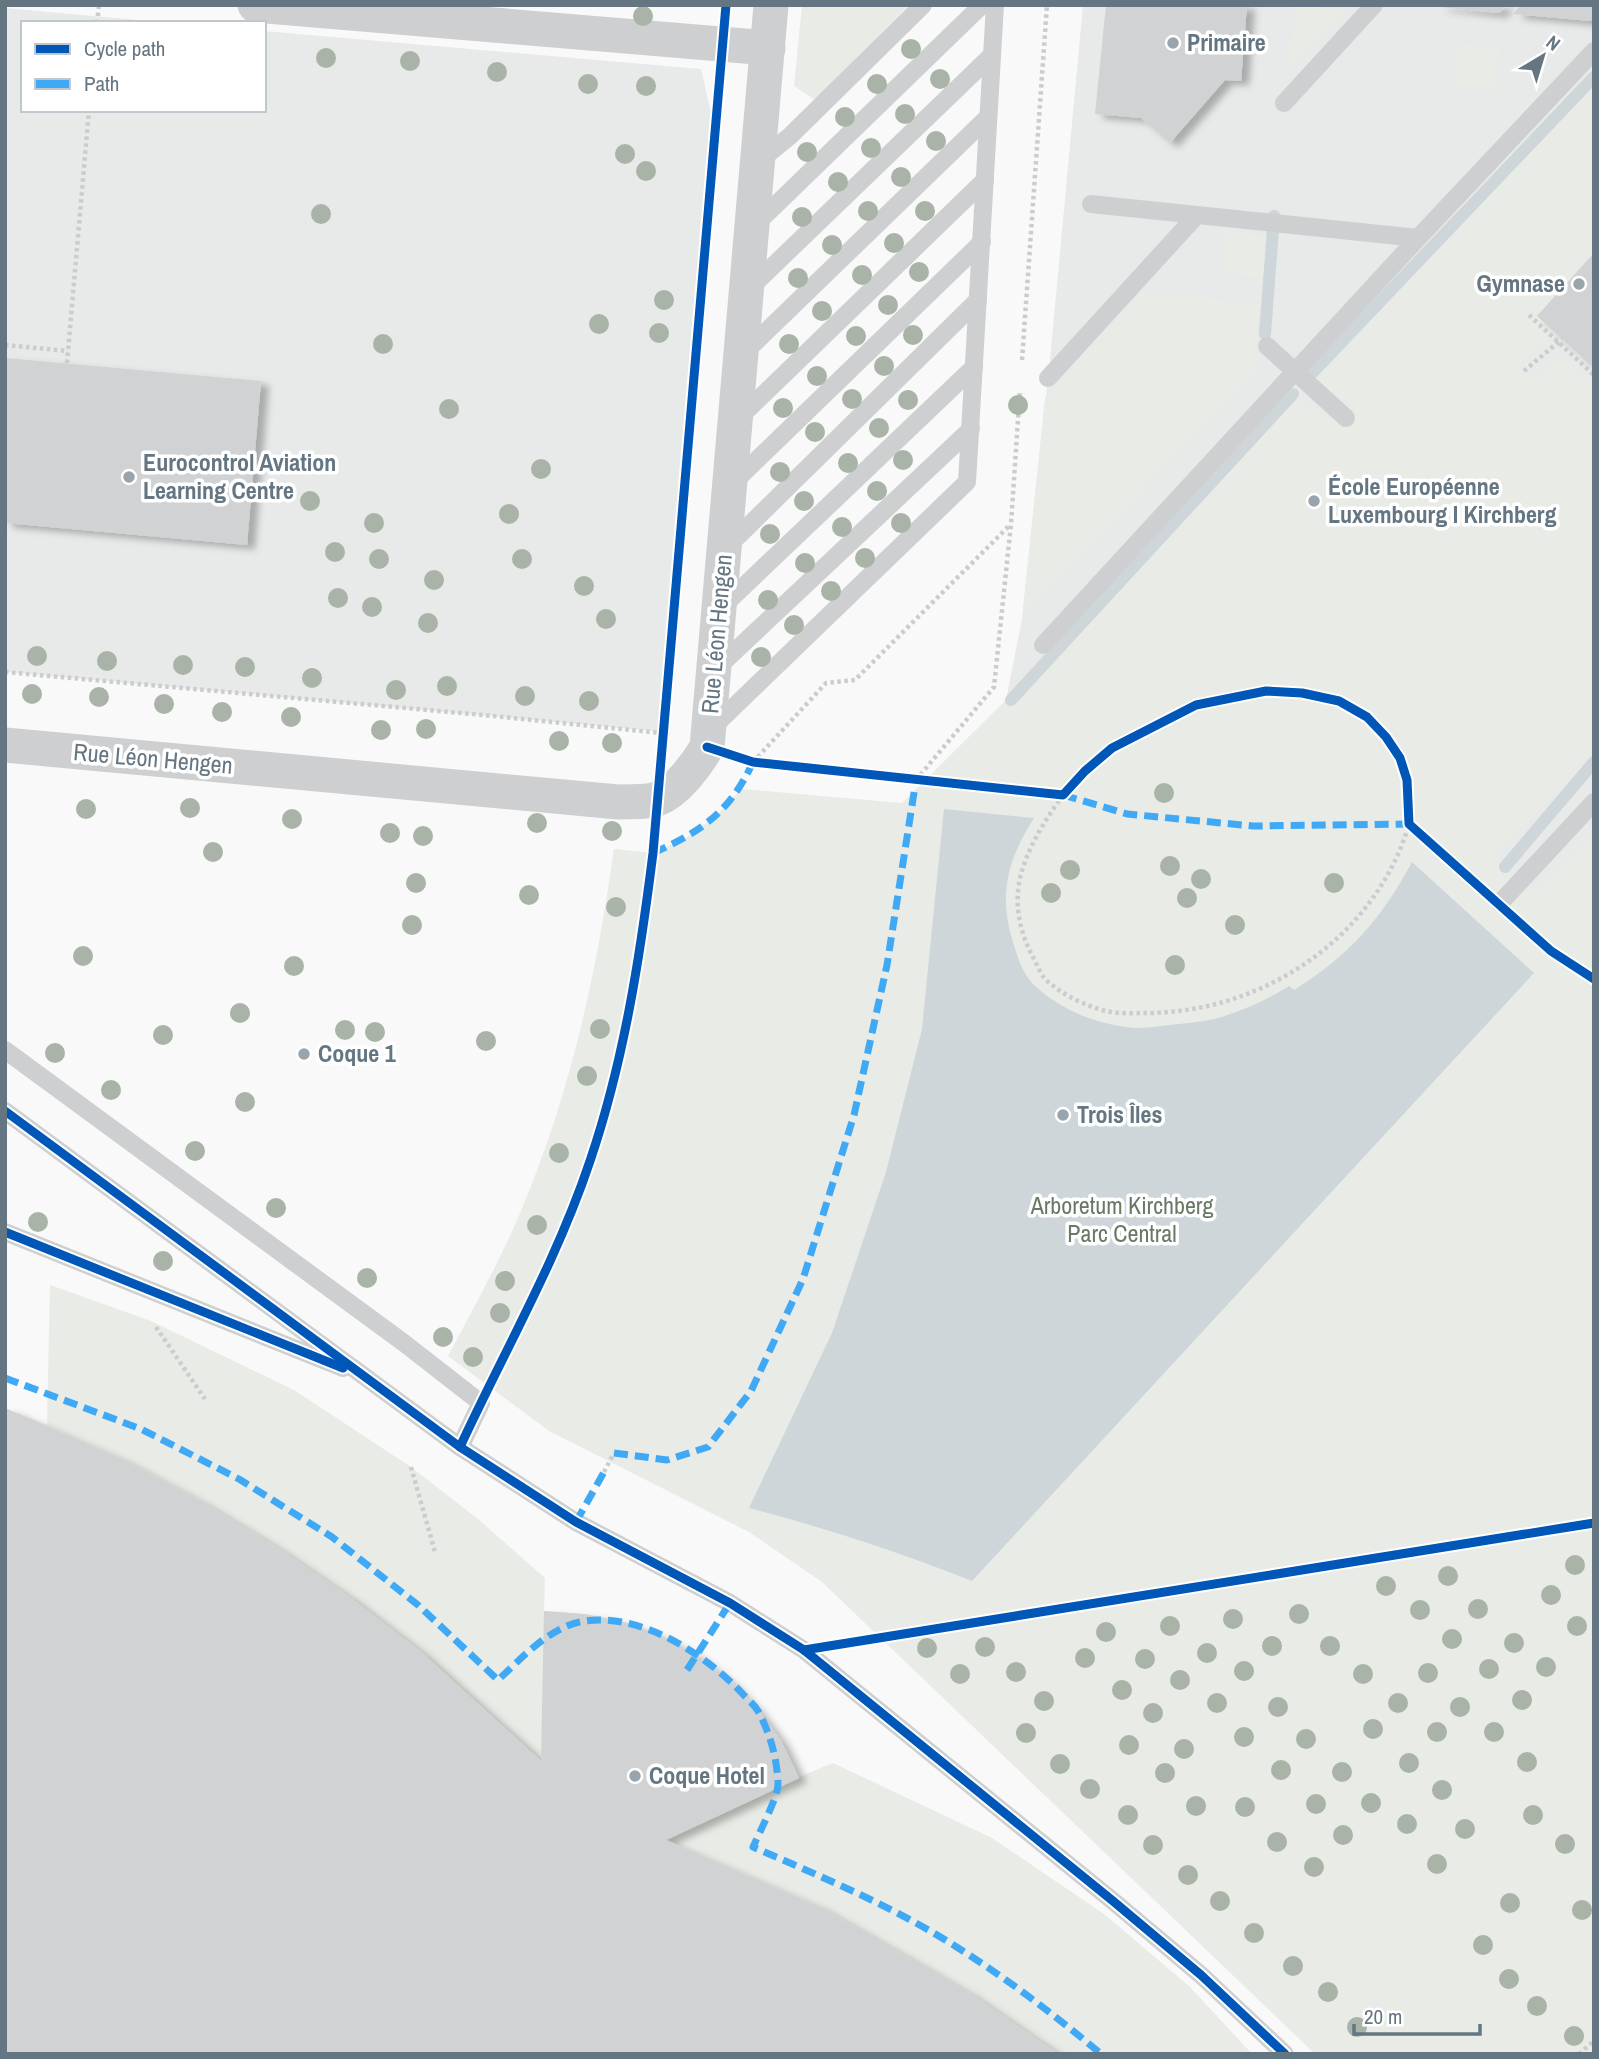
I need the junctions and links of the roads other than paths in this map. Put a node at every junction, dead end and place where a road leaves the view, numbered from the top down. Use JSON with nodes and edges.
{"nodes":[{"id":1,"x":256,"y":5,"type":"edge"},
{"id":2,"x":771,"y":5,"type":"edge"},
{"id":3,"x":923,"y":5,"type":"edge"},
{"id":4,"x":982,"y":5,"type":"edge"},
{"id":5,"x":995,"y":5,"type":"edge"},
{"id":6,"x":1374,"y":5,"type":"edge"},
{"id":7,"x":768,"y":48,"type":"junction"},
{"id":8,"x":1594,"y":51,"type":"edge"},
{"id":9,"x":992,"y":55,"type":"junction"},
{"id":10,"x":1284,"y":103,"type":"dead end"},
{"id":11,"x":988,"y":117,"type":"junction"},
{"id":12,"x":758,"y":162,"type":"junction"},
{"id":13,"x":985,"y":180,"type":"junction"},
{"id":14,"x":1091,"y":204,"type":"dead end"},
{"id":15,"x":1197,"y":215,"type":"junction"},
{"id":16,"x":752,"y":227,"type":"junction"},
{"id":17,"x":1418,"y":238,"type":"junction"},
{"id":18,"x":982,"y":242,"type":"junction"},
{"id":19,"x":746,"y":292,"type":"junction"},
{"id":20,"x":978,"y":300,"type":"junction"},
{"id":21,"x":1267,"y":346,"type":"dead end"},
{"id":22,"x":740,"y":357,"type":"junction"},
{"id":23,"x":974,"y":367,"type":"junction"},
{"id":24,"x":1295,"y":372,"type":"junction"},
{"id":25,"x":1048,"y":378,"type":"dead end"},
{"id":26,"x":1346,"y":418,"type":"dead end"},
{"id":27,"x":735,"y":421,"type":"junction"},
{"id":28,"x":971,"y":429,"type":"junction"},
{"id":29,"x":730,"y":486,"type":"junction"},
{"id":30,"x":724,"y":551,"type":"junction"},
{"id":31,"x":719,"y":610,"type":"junction"},
{"id":32,"x":1043,"y":645,"type":"dead end"},
{"id":33,"x":713,"y":672,"type":"junction"},
{"id":34,"x":707,"y":739,"type":"junction"},
{"id":35,"x":5,"y":746,"type":"edge"},
{"id":36,"x":1594,"y":802,"type":"edge"},
{"id":37,"x":1500,"y":903,"type":"dead end"},
{"id":38,"x":5,"y":1050,"type":"edge"},
{"id":39,"x":5,"y":1111,"type":"edge"},
{"id":40,"x":5,"y":1232,"type":"edge"},
{"id":41,"x":367,"y":1378,"type":"junction"},
{"id":42,"x":460,"y":1447,"type":"junction"},
{"id":43,"x":1285,"y":2054,"type":"edge"}],
"edges":[{"from":1,"to":7,"type":"street"},
{"from":2,"to":7,"type":"street","name":"Rue Léon Hengen"},
{"from":3,"to":12,"type":"lane"},
{"from":4,"to":16,"type":"lane"},
{"from":5,"to":9,"type":"lane"},
{"from":6,"to":10,"type":"lane"},
{"from":7,"to":12,"type":"street","name":"Rue Léon Hengen"},
{"from":8,"to":17,"type":"lane"},
{"from":9,"to":11,"type":"lane"},
{"from":9,"to":19,"type":"lane"},
{"from":11,"to":13,"type":"lane"},
{"from":11,"to":22,"type":"lane"},
{"from":12,"to":16,"type":"street","name":"Rue Léon Hengen"},
{"from":13,"to":18,"type":"lane"},
{"from":13,"to":27,"type":"lane"},
{"from":14,"to":15,"type":"lane"},
{"from":15,"to":17,"type":"lane"},
{"from":15,"to":25,"type":"lane"},
{"from":16,"to":19,"type":"street","name":"Rue Léon Hengen"},
{"from":17,"to":24,"type":"lane"},
{"from":18,"to":20,"type":"lane"},
{"from":18,"to":29,"type":"lane"},
{"from":19,"to":22,"type":"street","name":"Rue Léon Hengen"},
{"from":20,"to":23,"type":"lane"},
{"from":20,"to":30,"type":"lane"},
{"from":21,"to":24,"type":"lane"},
{"from":22,"to":27,"type":"street","name":"Rue Léon Hengen"},
{"from":23,"to":28,"type":"lane"},
{"from":23,"to":31,"type":"lane"},
{"from":24,"to":26,"type":"lane"},
{"from":24,"to":32,"type":"lane"},
{"from":27,"to":29,"type":"street","name":"Rue Léon Hengen"},
{"from":28,"to":33,"type":"lane"},
{"from":28,"to":34,"type":"lane"},
{"from":29,"to":30,"type":"street","name":"Rue Léon Hengen"},
{"from":30,"to":31,"type":"street","name":"Rue Léon Hengen"},
{"from":31,"to":33,"type":"street","name":"Rue Léon Hengen"},
{"from":33,"to":34,"type":"street","name":"Rue Léon Hengen"},
{"from":34,"to":35,"type":"street","name":"Rue Léon Hengen"},
{"from":36,"to":37,"type":"lane"},
{"from":38,"to":42,"type":"lane"},
{"from":39,"to":41,"type":"lane"},
{"from":40,"to":41,"type":"lane"},
{"from":41,"to":42,"type":"lane"},
{"from":42,"to":43,"type":"lane"}]}
